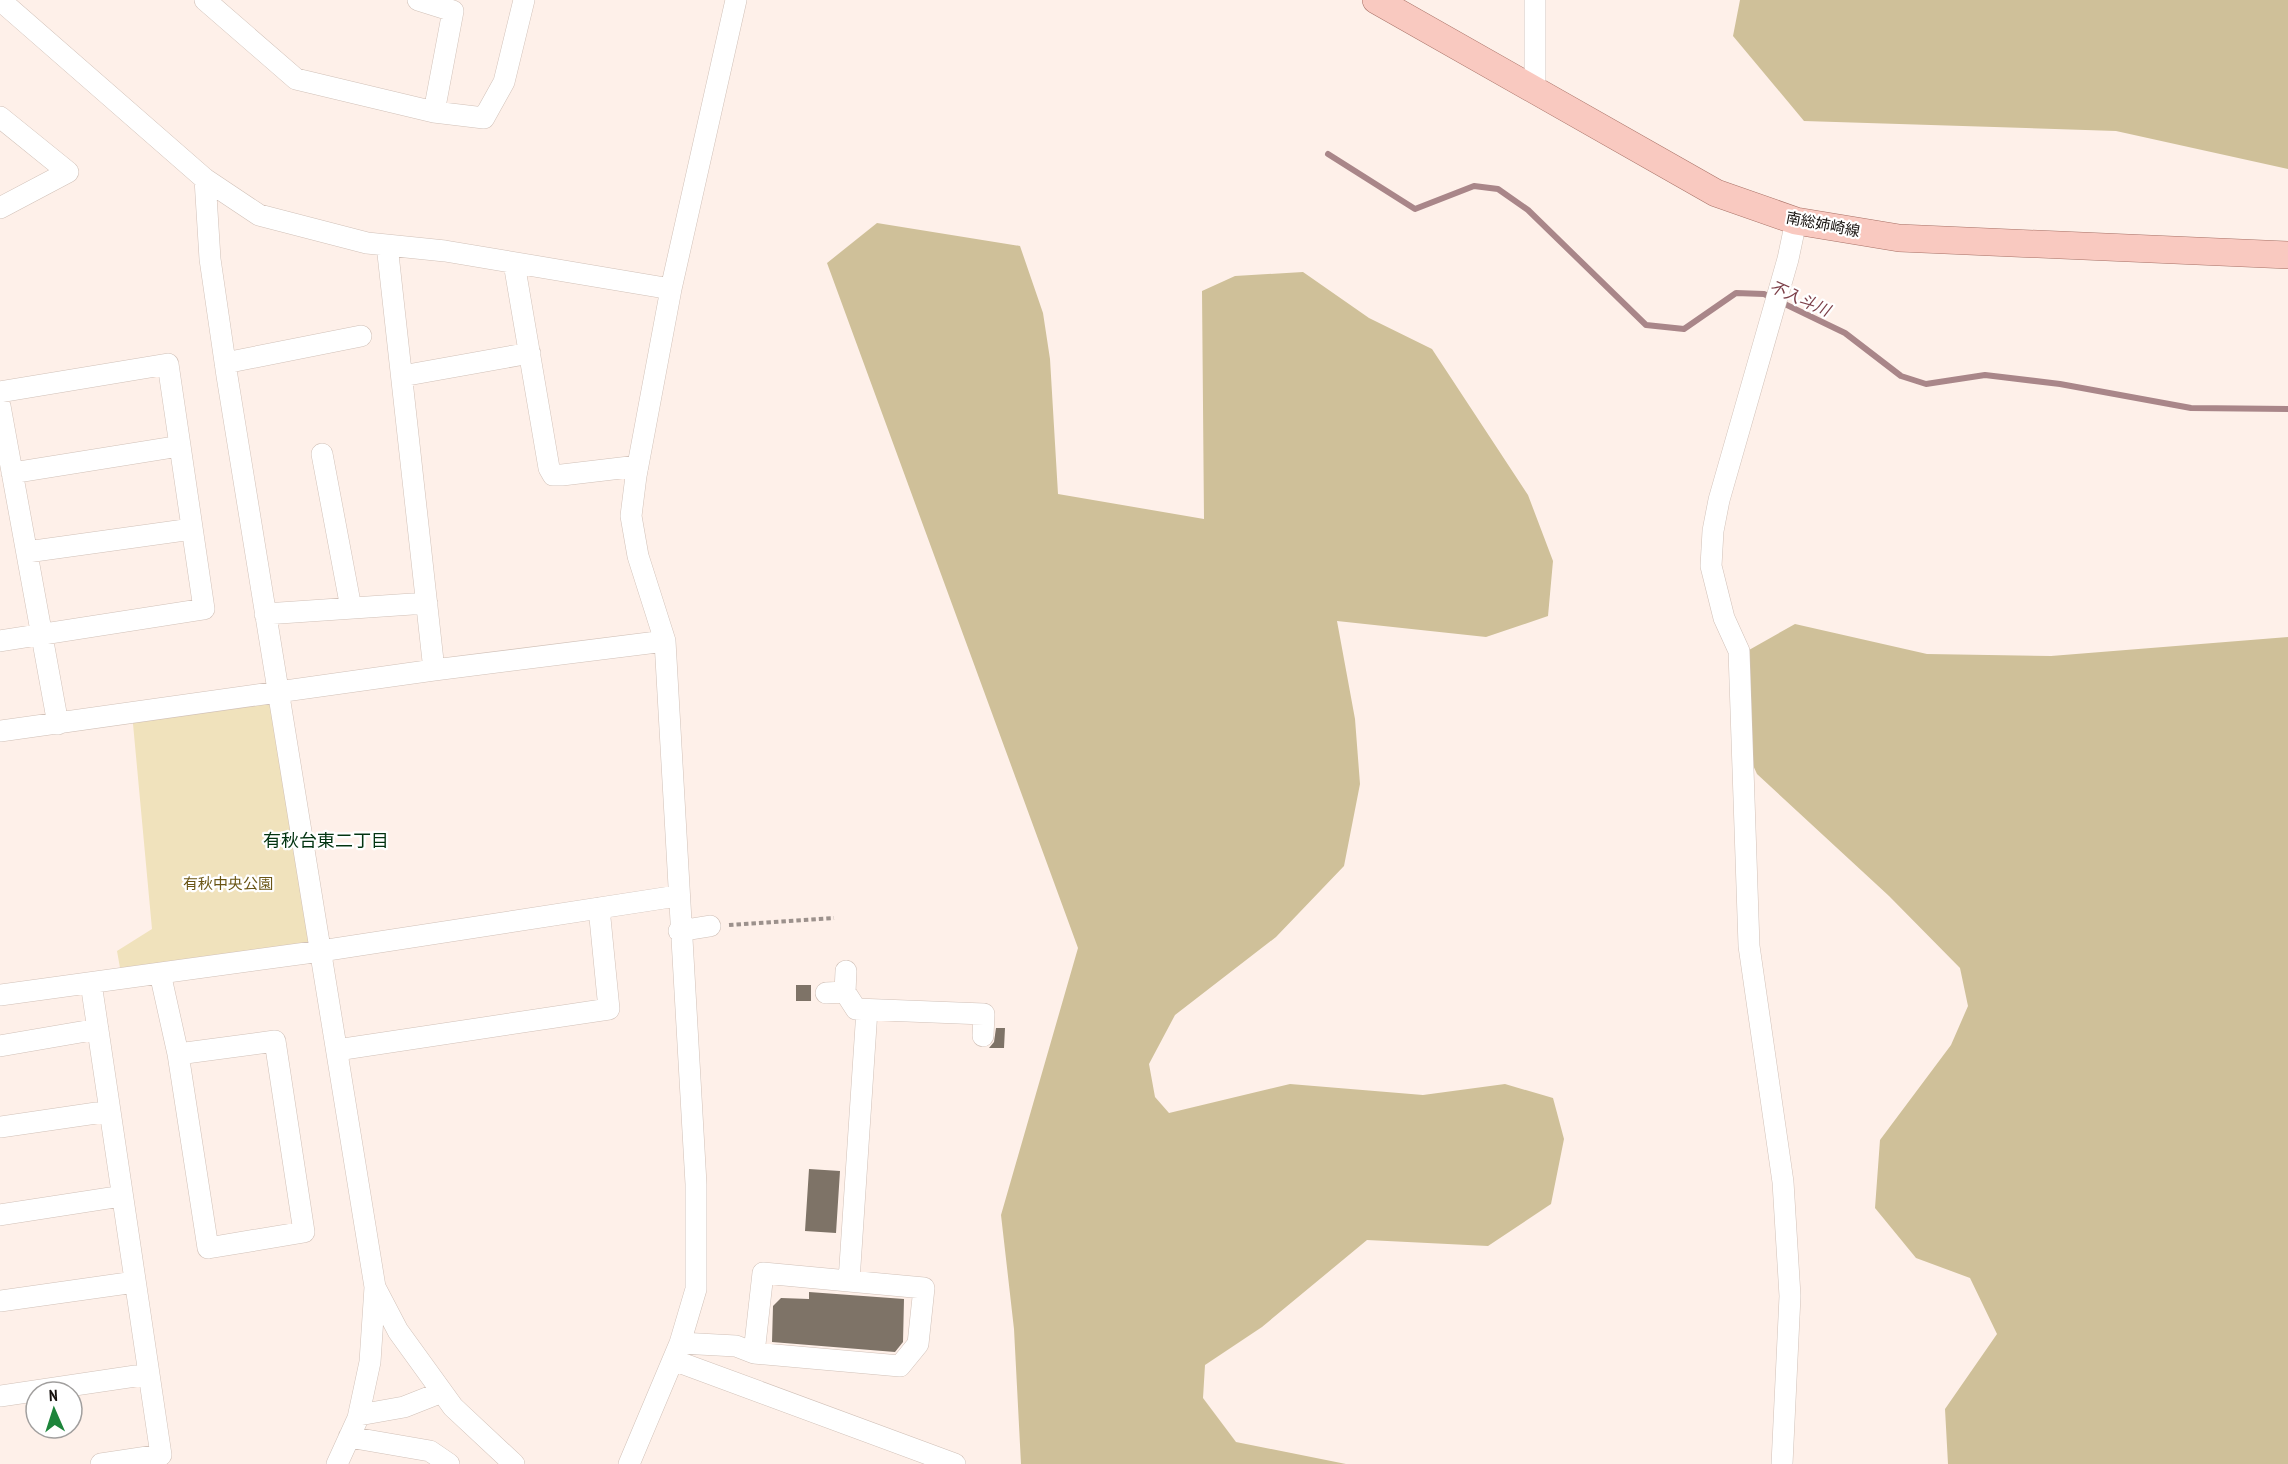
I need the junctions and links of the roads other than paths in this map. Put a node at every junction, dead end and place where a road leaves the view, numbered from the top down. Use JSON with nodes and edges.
{"nodes":[{"id":1,"x":0,"y":0,"type":"edge"},
{"id":2,"x":205,"y":0,"type":"edge"},
{"id":3,"x":418,"y":0,"type":"edge"},
{"id":4,"x":524,"y":0,"type":"edge"},
{"id":5,"x":736,"y":0,"type":"edge"},
{"id":6,"x":1376,"y":0,"type":"edge"},
{"id":7,"x":1535,"y":0,"type":"edge"},
{"id":8,"x":1535,"y":88,"type":"junction"},
{"id":9,"x":434,"y":112,"type":"junction"},
{"id":10,"x":0,"y":117,"type":"edge"},
{"id":11,"x":205,"y":178,"type":"junction"},
{"id":12,"x":0,"y":208,"type":"edge"},
{"id":13,"x":1796,"y":221,"type":"junction"},
{"id":14,"x":387,"y":245,"type":"junction"},
{"id":15,"x":2288,"y":255,"type":"edge"},
{"id":16,"x":514,"y":262,"type":"junction"},
{"id":17,"x":671,"y":289,"type":"junction"},
{"id":18,"x":361,"y":336,"type":"dead end"},
{"id":19,"x":530,"y":353,"type":"junction"},
{"id":20,"x":225,"y":363,"type":"junction"},
{"id":21,"x":402,"y":376,"type":"junction"},
{"id":22,"x":0,"y":392,"type":"edge"},
{"id":23,"x":0,"y":406,"type":"edge"},
{"id":24,"x":180,"y":446,"type":"junction"},
{"id":25,"x":322,"y":454,"type":"dead end"},
{"id":26,"x":638,"y":466,"type":"junction"},
{"id":27,"x":12,"y":473,"type":"junction"},
{"id":28,"x":9,"y":502,"type":"edge"},
{"id":29,"x":192,"y":529,"type":"junction"},
{"id":30,"x":27,"y":552,"type":"junction"},
{"id":31,"x":427,"y":603,"type":"junction"},
{"id":32,"x":351,"y":608,"type":"junction"},
{"id":33,"x":265,"y":614,"type":"junction"},
{"id":34,"x":41,"y":634,"type":"junction"},
{"id":35,"x":0,"y":641,"type":"edge"},
{"id":36,"x":665,"y":641,"type":"junction"},
{"id":37,"x":434,"y":670,"type":"junction"},
{"id":38,"x":279,"y":691,"type":"junction"},
{"id":39,"x":58,"y":724,"type":"junction"},
{"id":40,"x":0,"y":731,"type":"edge"},
{"id":41,"x":677,"y":896,"type":"junction"},
{"id":42,"x":599,"y":908,"type":"junction"},
{"id":43,"x":710,"y":926,"type":"road end"},
{"id":44,"x":679,"y":931,"type":"junction"},
{"id":45,"x":321,"y":951,"type":"junction"},
{"id":46,"x":160,"y":973,"type":"junction"},
{"id":47,"x":91,"y":983,"type":"junction"},
{"id":48,"x":839,"y":986,"type":"dead end"},
{"id":49,"x":0,"y":995,"type":"edge"},
{"id":50,"x":867,"y":1010,"type":"junction"},
{"id":51,"x":98,"y":1029,"type":"junction"},
{"id":52,"x":983,"y":1036,"type":"dead end"},
{"id":53,"x":0,"y":1046,"type":"edge"},
{"id":54,"x":337,"y":1050,"type":"junction"},
{"id":55,"x":178,"y":1054,"type":"junction"},
{"id":56,"x":110,"y":1111,"type":"junction"},
{"id":57,"x":0,"y":1127,"type":"edge"},
{"id":58,"x":123,"y":1196,"type":"junction"},
{"id":59,"x":0,"y":1215,"type":"edge"},
{"id":60,"x":849,"y":1281,"type":"junction"},
{"id":61,"x":135,"y":1282,"type":"junction"},
{"id":62,"x":375,"y":1287,"type":"junction"},
{"id":63,"x":0,"y":1301,"type":"edge"},
{"id":64,"x":677,"y":1352,"type":"junction"},
{"id":65,"x":754,"y":1353,"type":"junction"},
{"id":66,"x":149,"y":1374,"type":"junction"},
{"id":67,"x":442,"y":1392,"type":"junction"},
{"id":68,"x":0,"y":1396,"type":"edge"},
{"id":69,"x":358,"y":1415,"type":"junction"},
{"id":70,"x":349,"y":1437,"type":"junction"},
{"id":71,"x":101,"y":1464,"type":"edge"},
{"id":72,"x":337,"y":1464,"type":"edge"},
{"id":73,"x":449,"y":1464,"type":"edge"},
{"id":74,"x":514,"y":1464,"type":"edge"},
{"id":75,"x":629,"y":1464,"type":"edge"},
{"id":76,"x":955,"y":1464,"type":"edge"},
{"id":77,"x":1782,"y":1464,"type":"edge"}],
"edges":[{"from":1,"to":11,"type":"street"},
{"from":2,"to":9,"type":"street"},
{"from":3,"to":9,"type":"street"},
{"from":4,"to":9,"type":"street"},
{"from":5,"to":17,"type":"street"},
{"from":6,"to":8,"type":"main road","name":"南総姉崎線"},
{"from":7,"to":8,"type":"street"},
{"from":8,"to":13,"type":"main road","name":"南総姉崎線"},
{"from":10,"to":12,"type":"street"},
{"from":11,"to":14,"type":"street"},
{"from":11,"to":20,"type":"street"},
{"from":13,"to":15,"type":"main road","name":"南総姉崎線"},
{"from":13,"to":77,"type":"street"},
{"from":14,"to":16,"type":"street"},
{"from":14,"to":21,"type":"street"},
{"from":16,"to":17,"type":"street"},
{"from":16,"to":19,"type":"street"},
{"from":17,"to":26,"type":"street"},
{"from":18,"to":20,"type":"street"},
{"from":19,"to":21,"type":"street"},
{"from":19,"to":26,"type":"street"},
{"from":20,"to":33,"type":"street"},
{"from":21,"to":31,"type":"street"},
{"from":22,"to":24,"type":"street"},
{"from":23,"to":27,"type":"street"},
{"from":24,"to":27,"type":"street"},
{"from":24,"to":29,"type":"street"},
{"from":25,"to":32,"type":"street"},
{"from":26,"to":36,"type":"street"},
{"from":27,"to":28,"type":"street"},
{"from":28,"to":30,"type":"street"},
{"from":29,"to":30,"type":"street"},
{"from":29,"to":34,"type":"street"},
{"from":30,"to":34,"type":"street"},
{"from":31,"to":32,"type":"street"},
{"from":31,"to":37,"type":"street"},
{"from":32,"to":33,"type":"street"},
{"from":33,"to":38,"type":"street"},
{"from":34,"to":35,"type":"street"},
{"from":34,"to":39,"type":"street"},
{"from":36,"to":37,"type":"street"},
{"from":36,"to":41,"type":"street"},
{"from":37,"to":38,"type":"street"},
{"from":38,"to":39,"type":"street"},
{"from":38,"to":45,"type":"street"},
{"from":39,"to":40,"type":"street"},
{"from":41,"to":42,"type":"street"},
{"from":41,"to":44,"type":"street"},
{"from":42,"to":45,"type":"street"},
{"from":42,"to":54,"type":"street"},
{"from":43,"to":44,"type":"street"},
{"from":44,"to":64,"type":"street"},
{"from":45,"to":46,"type":"street"},
{"from":45,"to":54,"type":"street"},
{"from":46,"to":47,"type":"street"},
{"from":46,"to":55,"type":"street"},
{"from":47,"to":49,"type":"street"},
{"from":47,"to":51,"type":"street"},
{"from":48,"to":50,"type":"street"},
{"from":50,"to":52,"type":"street"},
{"from":50,"to":60,"type":"street"},
{"from":51,"to":53,"type":"street"},
{"from":51,"to":56,"type":"street"},
{"from":54,"to":62,"type":"street"},
{"from":55,"to":55,"type":"street"},
{"from":56,"to":57,"type":"street"},
{"from":56,"to":58,"type":"street"},
{"from":58,"to":59,"type":"street"},
{"from":58,"to":61,"type":"street"},
{"from":60,"to":65,"type":"street"},
{"from":60,"to":65,"type":"street"},
{"from":61,"to":63,"type":"street"},
{"from":61,"to":66,"type":"street"},
{"from":62,"to":67,"type":"street"},
{"from":62,"to":69,"type":"street"},
{"from":64,"to":65,"type":"street"},
{"from":64,"to":75,"type":"street"},
{"from":64,"to":76,"type":"street"},
{"from":66,"to":68,"type":"street"},
{"from":66,"to":71,"type":"street"},
{"from":67,"to":69,"type":"street"},
{"from":67,"to":74,"type":"street"},
{"from":69,"to":70,"type":"street"},
{"from":70,"to":72,"type":"street"},
{"from":70,"to":73,"type":"street"}]}
